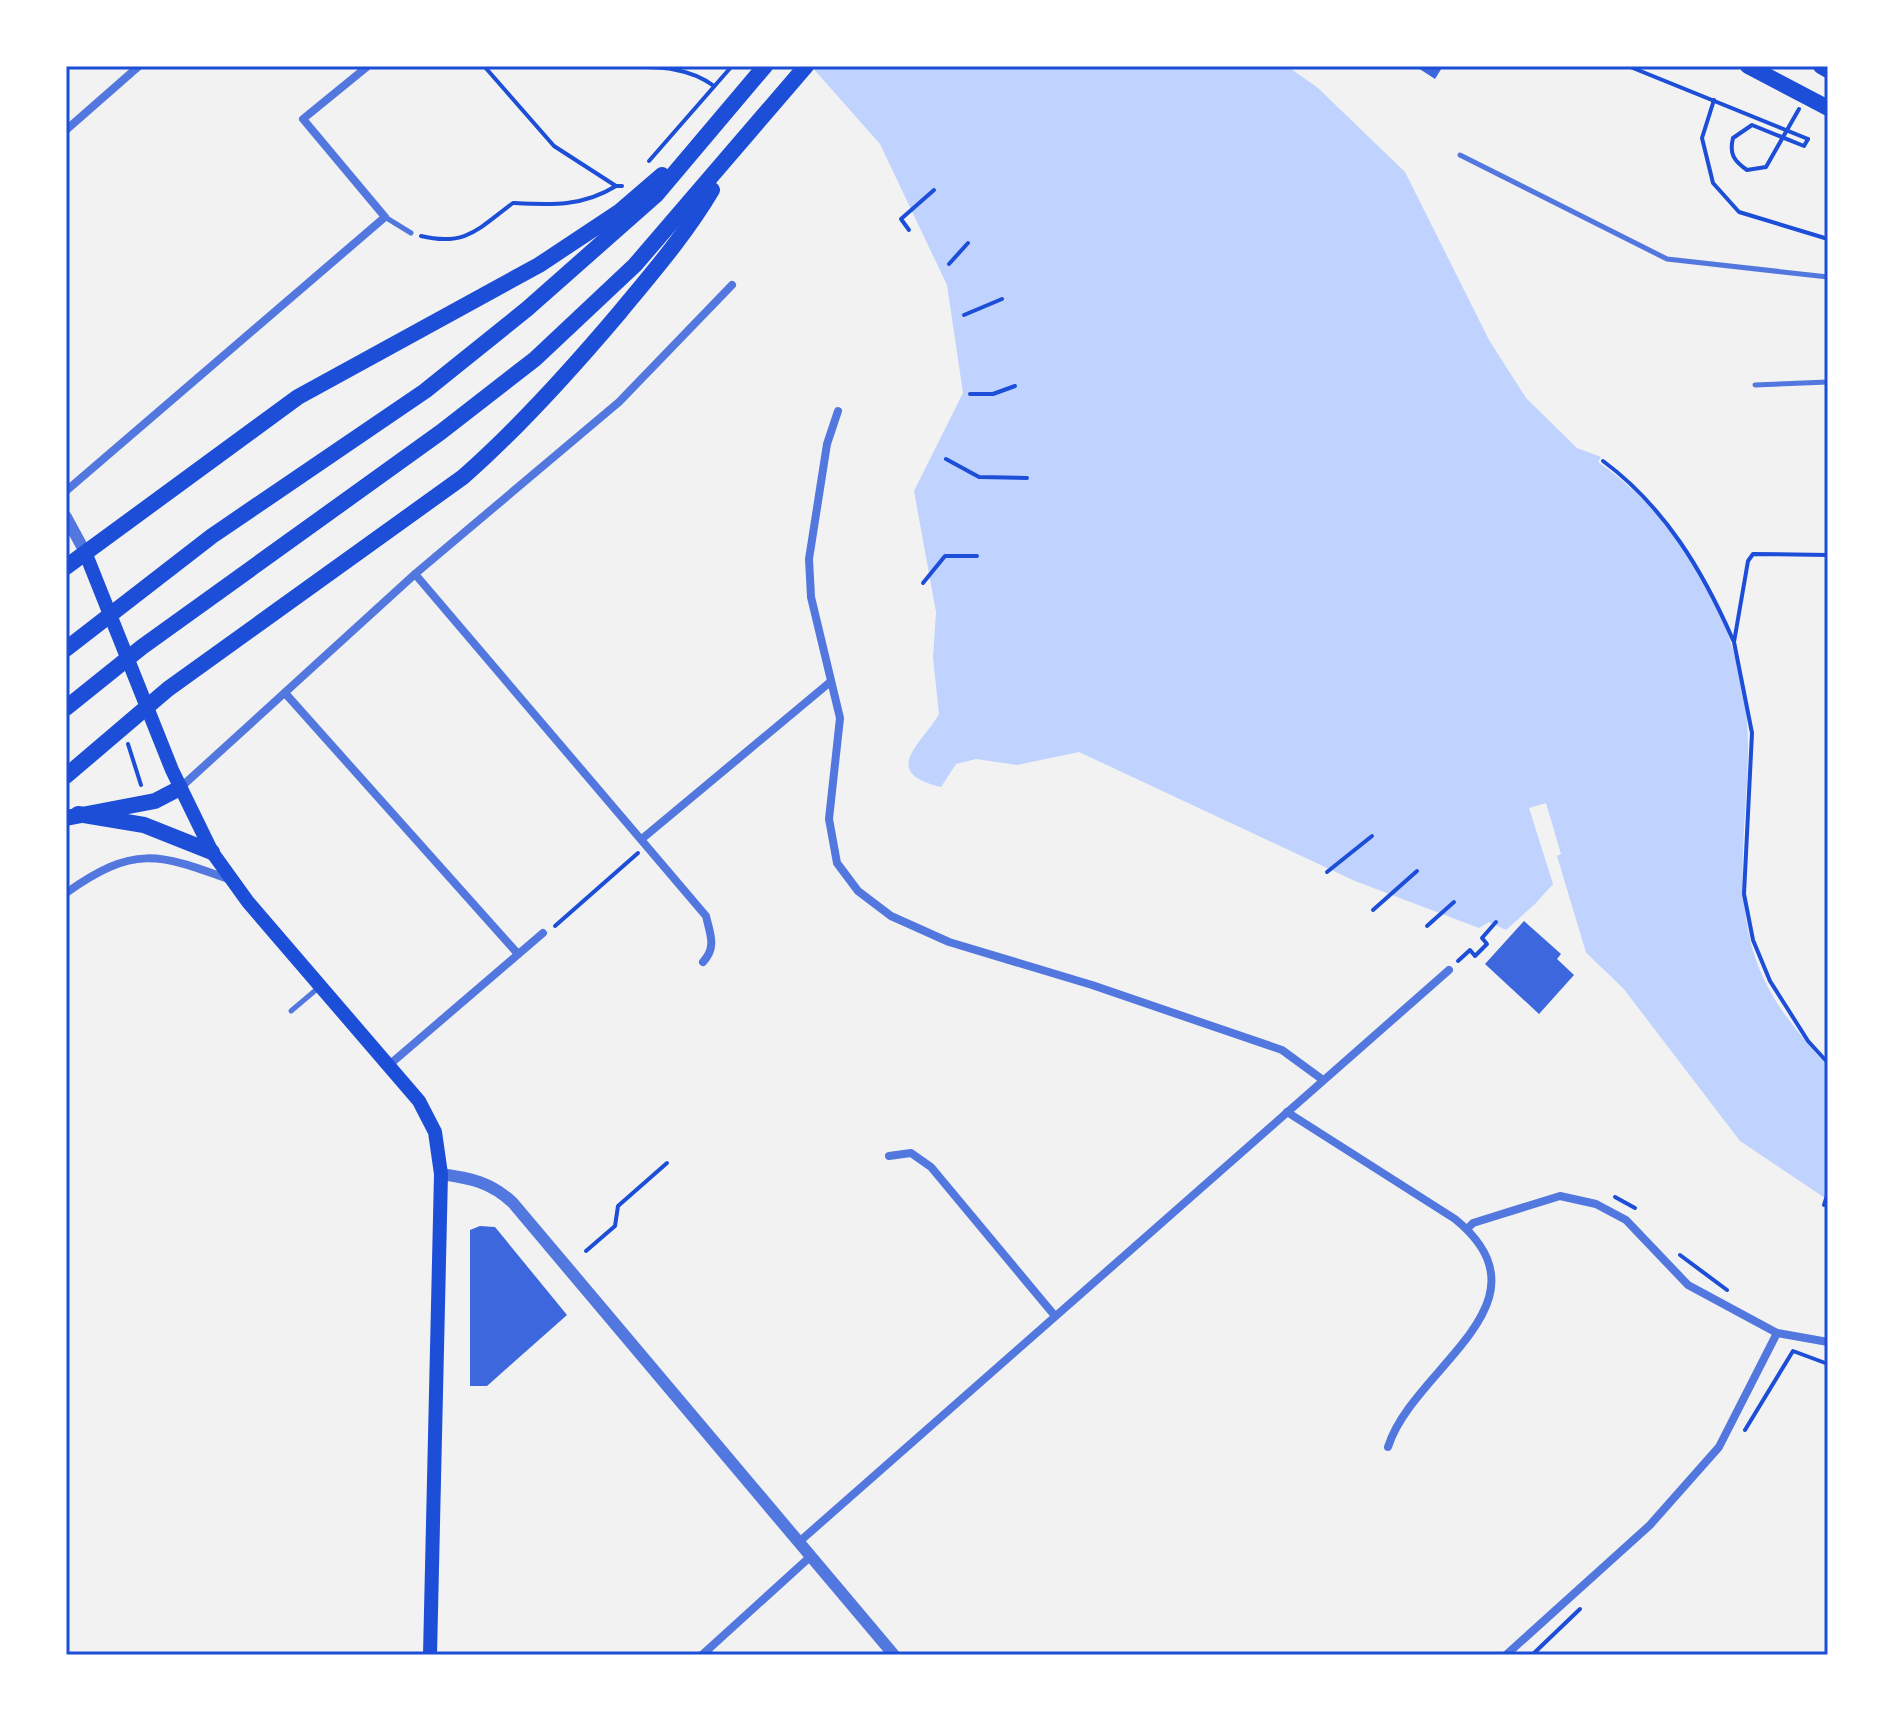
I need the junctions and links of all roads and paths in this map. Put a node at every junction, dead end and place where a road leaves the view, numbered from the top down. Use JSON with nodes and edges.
{"nodes":[{"id":1,"x":139,"y":66,"type":"edge"},
{"id":2,"x":368,"y":66,"type":"edge"},
{"id":3,"x":484,"y":66,"type":"edge"},
{"id":4,"x":601,"y":66,"type":"edge"},
{"id":5,"x":732,"y":66,"type":"edge"},
{"id":6,"x":765,"y":66,"type":"edge"},
{"id":7,"x":806,"y":66,"type":"edge"},
{"id":8,"x":1628,"y":66,"type":"edge"},
{"id":9,"x":1748,"y":66,"type":"edge"},
{"id":10,"x":1755,"y":66,"type":"edge"},
{"id":11,"x":1821,"y":66,"type":"edge"},
{"id":12,"x":1828,"y":70,"type":"edge"},
{"id":13,"x":716,"y":87,"type":"dead end"},
{"id":14,"x":1789,"y":87,"type":"junction"},
{"id":15,"x":1714,"y":100,"type":"junction"},
{"id":16,"x":1828,"y":108,"type":"edge"},
{"id":17,"x":66,"y":130,"type":"edge"},
{"id":18,"x":709,"y":134,"type":"junction"},
{"id":19,"x":734,"y":154,"type":"junction"},
{"id":20,"x":1460,"y":155,"type":"dead end"},
{"id":21,"x":1774,"y":156,"type":"dead end"},
{"id":22,"x":646,"y":164,"type":"dead end"},
{"id":23,"x":627,"y":181,"type":"dead end"},
{"id":24,"x":616,"y":186,"type":"junction"},
{"id":25,"x":934,"y":190,"type":"dead end"},
{"id":26,"x":385,"y":217,"type":"junction"},
{"id":27,"x":909,"y":230,"type":"dead end"},
{"id":28,"x":411,"y":233,"type":"joint"},
{"id":29,"x":1828,"y":239,"type":"edge"},
{"id":30,"x":968,"y":243,"type":"dead end"},
{"id":31,"x":949,"y":264,"type":"dead end"},
{"id":32,"x":1828,"y":277,"type":"edge"},
{"id":33,"x":732,"y":285,"type":"dead end"},
{"id":34,"x":1002,"y":299,"type":"dead end"},
{"id":35,"x":964,"y":315,"type":"dead end"},
{"id":36,"x":1828,"y":382,"type":"edge"},
{"id":37,"x":1755,"y":385,"type":"dead end"},
{"id":38,"x":1015,"y":386,"type":"dead end"},
{"id":39,"x":970,"y":394,"type":"dead end"},
{"id":40,"x":838,"y":411,"type":"dead end"},
{"id":41,"x":946,"y":459,"type":"dead end"},
{"id":42,"x":1603,"y":461,"type":"dead end"},
{"id":43,"x":1027,"y":478,"type":"dead end"},
{"id":44,"x":66,"y":491,"type":"edge"},
{"id":45,"x":66,"y":517,"type":"edge"},
{"id":46,"x":85,"y":552,"type":"junction"},
{"id":47,"x":1828,"y":555,"type":"edge"},
{"id":48,"x":977,"y":556,"type":"dead end"},
{"id":49,"x":66,"y":567,"type":"edge"},
{"id":50,"x":415,"y":574,"type":"junction"},
{"id":51,"x":923,"y":583,"type":"dead end"},
{"id":52,"x":1734,"y":642,"type":"junction"},
{"id":53,"x":66,"y":649,"type":"edge"},
{"id":54,"x":829,"y":683,"type":"junction"},
{"id":55,"x":285,"y":693,"type":"junction"},
{"id":56,"x":144,"y":699,"type":"junction"},
{"id":57,"x":66,"y":708,"type":"edge"},
{"id":58,"x":124,"y":735,"type":"dead end"},
{"id":59,"x":66,"y":776,"type":"edge"},
{"id":60,"x":180,"y":788,"type":"junction"},
{"id":61,"x":142,"y":796,"type":"dead end"},
{"id":62,"x":72,"y":816,"type":"edge"},
{"id":63,"x":1372,"y":836,"type":"dead end"},
{"id":64,"x":643,"y":838,"type":"junction"},
{"id":65,"x":212,"y":852,"type":"junction"},
{"id":66,"x":633,"y":860,"type":"dead end"},
{"id":67,"x":1417,"y":871,"type":"dead end"},
{"id":68,"x":1327,"y":872,"type":"dead end"},
{"id":69,"x":232,"y":880,"type":"junction"},
{"id":70,"x":66,"y":893,"type":"edge"},
{"id":71,"x":1454,"y":902,"type":"dead end"},
{"id":72,"x":1373,"y":910,"type":"dead end"},
{"id":73,"x":1496,"y":922,"type":"dead end"},
{"id":74,"x":1427,"y":926,"type":"dead end"},
{"id":75,"x":543,"y":933,"type":"joint"},
{"id":76,"x":518,"y":954,"type":"junction"},
{"id":77,"x":703,"y":962,"type":"dead end"},
{"id":78,"x":1449,"y":970,"type":"joint"},
{"id":79,"x":321,"y":985,"type":"junction"},
{"id":80,"x":291,"y":1011,"type":"dead end"},
{"id":81,"x":1828,"y":1063,"type":"edge"},
{"id":82,"x":389,"y":1065,"type":"junction"},
{"id":83,"x":1323,"y":1080,"type":"junction"},
{"id":84,"x":1287,"y":1112,"type":"junction"},
{"id":85,"x":889,"y":1156,"type":"dead end"},
{"id":86,"x":667,"y":1163,"type":"dead end"},
{"id":87,"x":441,"y":1174,"type":"junction"},
{"id":88,"x":1828,"y":1192,"type":"edge"},
{"id":89,"x":1824,"y":1205,"type":"dead end"},
{"id":90,"x":1470,"y":1226,"type":"junction"},
{"id":91,"x":586,"y":1251,"type":"dead end"},
{"id":92,"x":1055,"y":1316,"type":"junction"},
{"id":93,"x":1777,"y":1333,"type":"junction"},
{"id":94,"x":1828,"y":1342,"type":"edge"},
{"id":95,"x":1793,"y":1351,"type":"dead end"},
{"id":96,"x":1828,"y":1364,"type":"edge"},
{"id":97,"x":1388,"y":1447,"type":"dead end"},
{"id":98,"x":799,"y":1542,"type":"junction"},
{"id":99,"x":811,"y":1556,"type":"junction"},
{"id":100,"x":430,"y":1655,"type":"edge"},
{"id":101,"x":702,"y":1655,"type":"edge"},
{"id":102,"x":894,"y":1655,"type":"edge"},
{"id":103,"x":1506,"y":1655,"type":"edge"}],
"edges":[{"from":1,"to":17,"type":"street"},
{"from":2,"to":26,"type":"street"},
{"from":3,"to":24,"type":"path"},
{"from":4,"to":13,"type":"path"},
{"from":5,"to":22,"type":"path"},
{"from":6,"to":18,"type":"main road"},
{"from":7,"to":19,"type":"main road"},
{"from":8,"to":15,"type":"path"},
{"from":9,"to":14,"type":"main road"},
{"from":10,"to":14,"type":"main road"},
{"from":11,"to":12,"type":"main road"},
{"from":14,"to":16,"type":"main road"},
{"from":15,"to":21,"type":"path"},
{"from":15,"to":29,"type":"path"},
{"from":18,"to":46,"type":"main road"},
{"from":18,"to":53,"type":"main road"},
{"from":19,"to":56,"type":"main road"},
{"from":19,"to":57,"type":"main road"},
{"from":20,"to":32,"type":"lane"},
{"from":23,"to":24,"type":"path"},
{"from":24,"to":28,"type":"path"},
{"from":25,"to":27,"type":"path"},
{"from":26,"to":28,"type":"lane"},
{"from":26,"to":44,"type":"street"},
{"from":30,"to":31,"type":"path"},
{"from":33,"to":50,"type":"street"},
{"from":34,"to":35,"type":"path"},
{"from":36,"to":37,"type":"lane"},
{"from":38,"to":39,"type":"path"},
{"from":40,"to":54,"type":"street"},
{"from":41,"to":43,"type":"path"},
{"from":42,"to":52,"type":"path"},
{"from":45,"to":46,"type":"street"},
{"from":46,"to":49,"type":"main road"},
{"from":46,"to":56,"type":"main road"},
{"from":47,"to":52,"type":"path"},
{"from":48,"to":51,"type":"path"},
{"from":50,"to":55,"type":"street"},
{"from":50,"to":64,"type":"street"},
{"from":52,"to":81,"type":"path"},
{"from":54,"to":64,"type":"street"},
{"from":54,"to":83,"type":"street"},
{"from":55,"to":60,"type":"street"},
{"from":55,"to":76,"type":"street"},
{"from":56,"to":59,"type":"main road"},
{"from":56,"to":60,"type":"main road"},
{"from":58,"to":61,"type":"path"},
{"from":60,"to":62,"type":"main road"},
{"from":60,"to":65,"type":"main road"},
{"from":62,"to":65,"type":"main road"},
{"from":63,"to":68,"type":"path"},
{"from":64,"to":77,"type":"street"},
{"from":65,"to":69,"type":"main road"},
{"from":66,"to":75,"type":"path"},
{"from":67,"to":72,"type":"path"},
{"from":69,"to":70,"type":"street"},
{"from":69,"to":79,"type":"main road"},
{"from":71,"to":74,"type":"path"},
{"from":73,"to":78,"type":"path"},
{"from":75,"to":76,"type":"street"},
{"from":76,"to":82,"type":"street"},
{"from":78,"to":83,"type":"street"},
{"from":79,"to":80,"type":"lane"},
{"from":79,"to":82,"type":"main road"},
{"from":82,"to":87,"type":"main road"},
{"from":83,"to":84,"type":"street"},
{"from":84,"to":90,"type":"street"},
{"from":84,"to":92,"type":"street"},
{"from":85,"to":92,"type":"street"},
{"from":86,"to":91,"type":"path"},
{"from":87,"to":98,"type":"street"},
{"from":87,"to":100,"type":"main road"},
{"from":88,"to":89,"type":"path"},
{"from":90,"to":93,"type":"street"},
{"from":90,"to":97,"type":"street"},
{"from":92,"to":98,"type":"street"},
{"from":93,"to":94,"type":"street"},
{"from":93,"to":103,"type":"street"},
{"from":95,"to":96,"type":"path"},
{"from":98,"to":99,"type":"street"},
{"from":99,"to":101,"type":"street"},
{"from":99,"to":102,"type":"street"}]}
